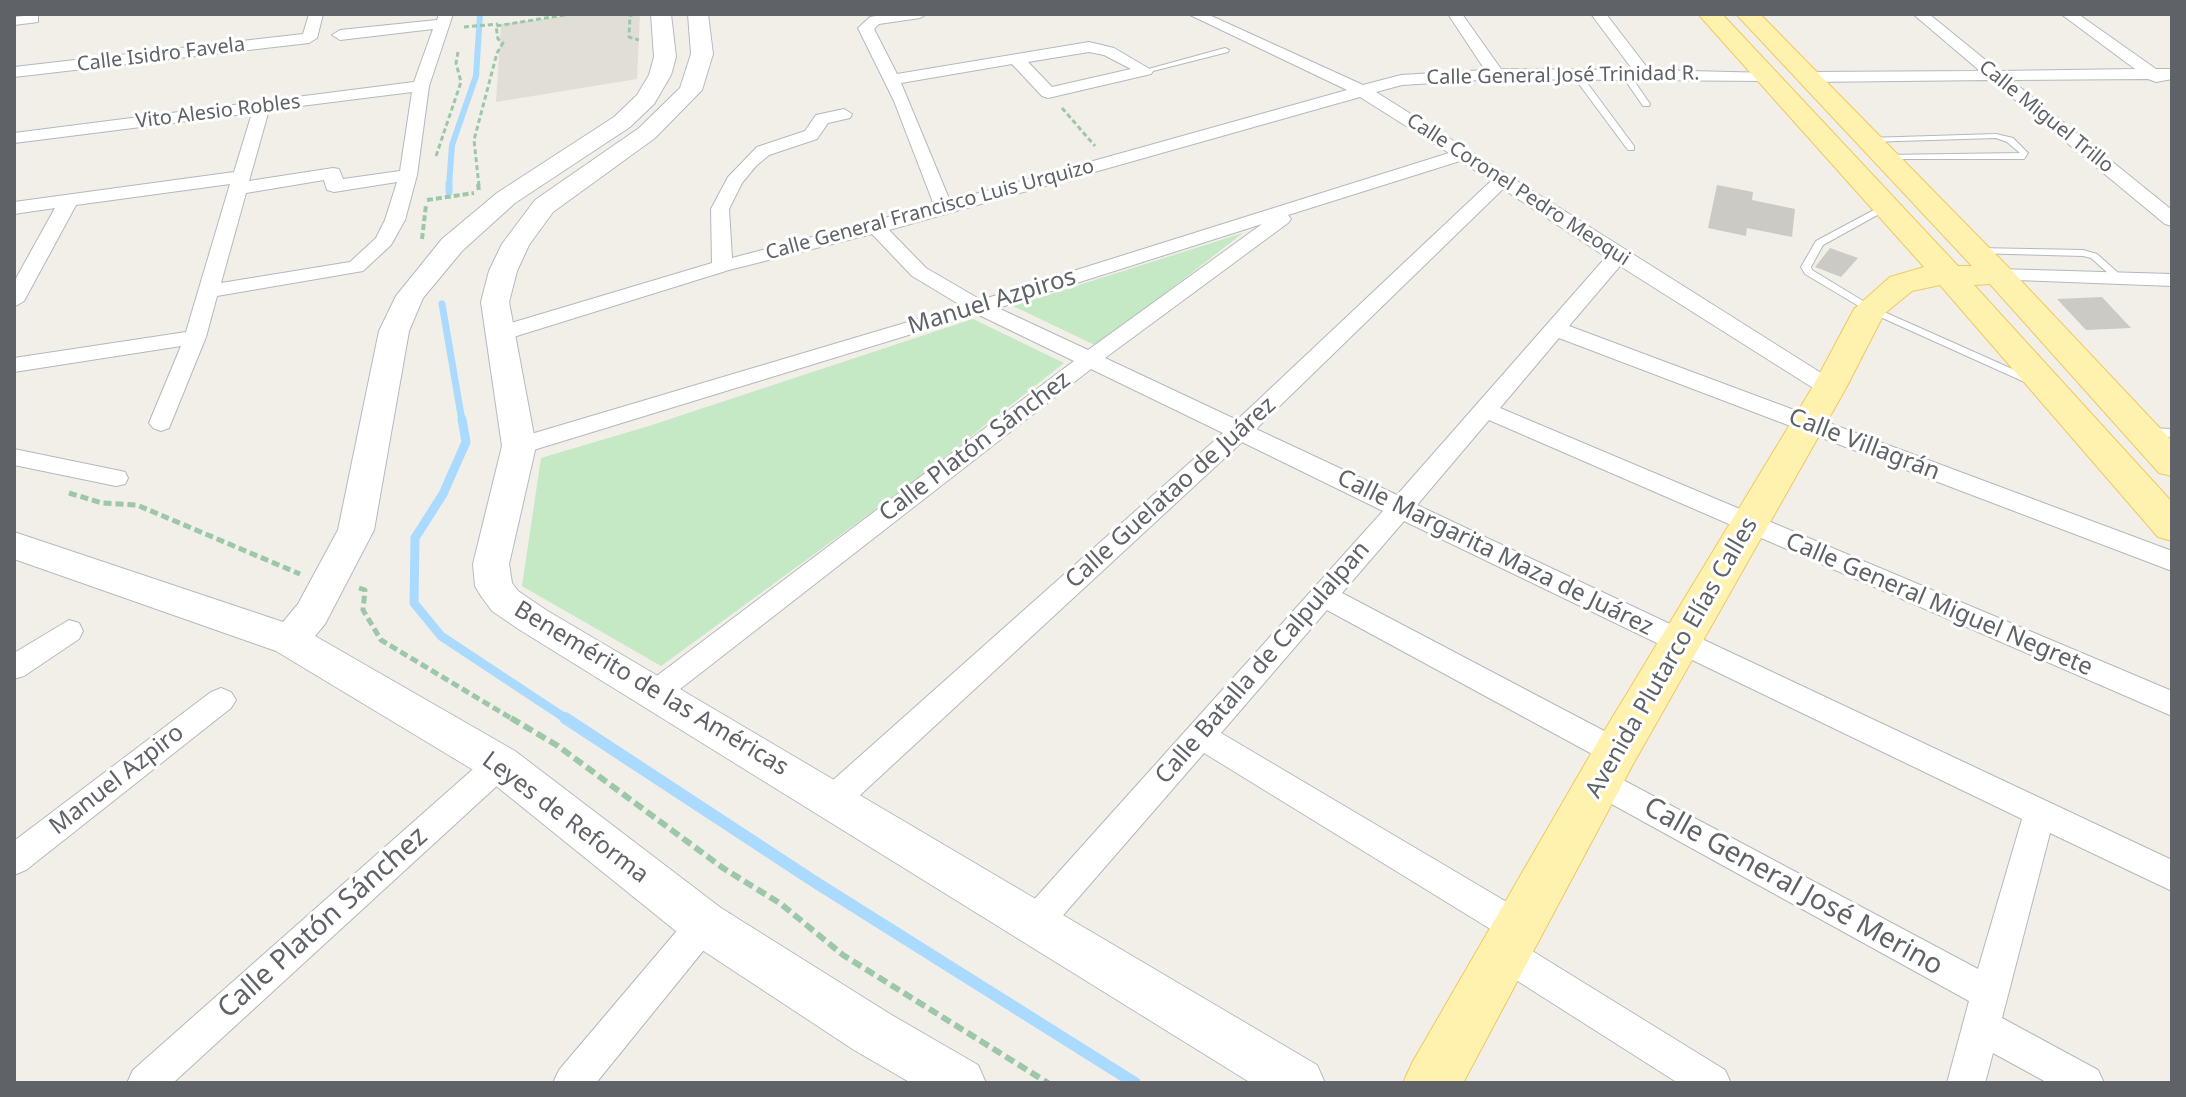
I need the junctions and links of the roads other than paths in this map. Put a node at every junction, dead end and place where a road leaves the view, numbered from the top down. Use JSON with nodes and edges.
{"nodes":[{"id":1,"x":316,"y":14,"type":"edge"},
{"id":2,"x":661,"y":14,"type":"edge"},
{"id":3,"x":698,"y":14,"type":"edge"},
{"id":4,"x":920,"y":14,"type":"edge"},
{"id":5,"x":1195,"y":14,"type":"edge"},
{"id":6,"x":1455,"y":14,"type":"edge"},
{"id":7,"x":1598,"y":14,"type":"edge"},
{"id":8,"x":1709,"y":14,"type":"edge"},
{"id":9,"x":1747,"y":14,"type":"edge"},
{"id":10,"x":1920,"y":14,"type":"edge"},
{"id":11,"x":2068,"y":14,"type":"edge"},
{"id":12,"x":33,"y":19,"type":"dead end"},
{"id":13,"x":443,"y":19,"type":"edge"},
{"id":14,"x":14,"y":21,"type":"edge"},
{"id":15,"x":340,"y":35,"type":"dead end"},
{"id":16,"x":1225,"y":50,"type":"dead end"},
{"id":17,"x":702,"y":54,"type":"junction"},
{"id":18,"x":665,"y":57,"type":"junction"},
{"id":19,"x":1017,"y":60,"type":"junction"},
{"id":20,"x":1145,"y":71,"type":"junction"},
{"id":21,"x":14,"y":72,"type":"edge"},
{"id":22,"x":1496,"y":74,"type":"junction"},
{"id":23,"x":1576,"y":74,"type":"junction"},
{"id":24,"x":1625,"y":74,"type":"junction"},
{"id":25,"x":1644,"y":74,"type":"junction"},
{"id":26,"x":2152,"y":74,"type":"junction"},
{"id":27,"x":2172,"y":74,"type":"edge"},
{"id":28,"x":1993,"y":75,"type":"junction"},
{"id":29,"x":1765,"y":76,"type":"junction"},
{"id":30,"x":1808,"y":77,"type":"junction"},
{"id":31,"x":890,"y":80,"type":"junction"},
{"id":32,"x":421,"y":86,"type":"junction"},
{"id":33,"x":2172,"y":88,"type":"edge"},
{"id":34,"x":1362,"y":91,"type":"junction"},
{"id":35,"x":1646,"y":104,"type":"dead end"},
{"id":36,"x":262,"y":106,"type":"junction"},
{"id":37,"x":844,"y":114,"type":"dead end"},
{"id":38,"x":14,"y":138,"type":"edge"},
{"id":39,"x":1631,"y":148,"type":"dead end"},
{"id":40,"x":1876,"y":149,"type":"junction"},
{"id":41,"x":1463,"y":154,"type":"junction"},
{"id":42,"x":408,"y":175,"type":"junction"},
{"id":43,"x":1501,"y":181,"type":"junction"},
{"id":44,"x":238,"y":183,"type":"junction"},
{"id":45,"x":69,"y":200,"type":"junction"},
{"id":46,"x":544,"y":206,"type":"junction"},
{"id":47,"x":1887,"y":206,"type":"junction"},
{"id":48,"x":1299,"y":207,"type":"junction"},
{"id":49,"x":14,"y":208,"type":"edge"},
{"id":50,"x":944,"y":208,"type":"junction"},
{"id":51,"x":2172,"y":220,"type":"edge"},
{"id":52,"x":877,"y":227,"type":"junction"},
{"id":53,"x":516,"y":244,"type":"junction"},
{"id":54,"x":452,"y":246,"type":"junction"},
{"id":55,"x":1618,"y":256,"type":"junction"},
{"id":56,"x":1960,"y":263,"type":"junction"},
{"id":57,"x":722,"y":266,"type":"junction"},
{"id":58,"x":21,"y":268,"type":"edge"},
{"id":59,"x":1998,"y":275,"type":"junction"},
{"id":60,"x":2120,"y":279,"type":"junction"},
{"id":61,"x":2172,"y":280,"type":"edge"},
{"id":62,"x":208,"y":291,"type":"junction"},
{"id":63,"x":14,"y":301,"type":"edge"},
{"id":64,"x":979,"y":307,"type":"junction"},
{"id":65,"x":1870,"y":309,"type":"junction"},
{"id":66,"x":1556,"y":329,"type":"junction"},
{"id":67,"x":499,"y":334,"type":"junction"},
{"id":68,"x":195,"y":337,"type":"junction"},
{"id":69,"x":1090,"y":359,"type":"junction"},
{"id":70,"x":14,"y":365,"type":"edge"},
{"id":71,"x":2050,"y":390,"type":"junction"},
{"id":72,"x":1819,"y":406,"type":"junction"},
{"id":73,"x":1485,"y":410,"type":"junction"},
{"id":74,"x":161,"y":423,"type":"dead end"},
{"id":75,"x":1240,"y":431,"type":"junction"},
{"id":76,"x":2158,"y":439,"type":"edge"},
{"id":77,"x":519,"y":446,"type":"junction"},
{"id":78,"x":14,"y":457,"type":"edge"},
{"id":79,"x":2172,"y":464,"type":"edge"},
{"id":80,"x":116,"y":478,"type":"dead end"},
{"id":81,"x":1399,"y":506,"type":"junction"},
{"id":82,"x":1750,"y":525,"type":"junction"},
{"id":83,"x":2172,"y":527,"type":"edge"},
{"id":84,"x":14,"y":545,"type":"edge"},
{"id":85,"x":2172,"y":561,"type":"edge"},
{"id":86,"x":1324,"y":596,"type":"junction"},
{"id":87,"x":69,"y":631,"type":"dead end"},
{"id":88,"x":290,"y":640,"type":"junction"},
{"id":89,"x":1682,"y":644,"type":"junction"},
{"id":90,"x":14,"y":668,"type":"edge"},
{"id":91,"x":656,"y":692,"type":"junction"},
{"id":92,"x":221,"y":700,"type":"dead end"},
{"id":93,"x":2172,"y":704,"type":"edge"},
{"id":94,"x":1200,"y":735,"type":"junction"},
{"id":95,"x":500,"y":764,"type":"junction"},
{"id":96,"x":1608,"y":767,"type":"junction"},
{"id":97,"x":834,"y":799,"type":"junction"},
{"id":98,"x":2039,"y":814,"type":"junction"},
{"id":99,"x":14,"y":860,"type":"edge"},
{"id":100,"x":2172,"y":876,"type":"edge"},
{"id":101,"x":704,"y":924,"type":"junction"},
{"id":102,"x":1034,"y":924,"type":"junction"},
{"id":103,"x":1513,"y":941,"type":"junction"},
{"id":104,"x":1985,"y":1010,"type":"junction"},
{"id":105,"x":146,"y":1083,"type":"edge"},
{"id":106,"x":572,"y":1083,"type":"edge"},
{"id":107,"x":960,"y":1083,"type":"edge"},
{"id":108,"x":1299,"y":1083,"type":"edge"},
{"id":109,"x":1432,"y":1083,"type":"edge"},
{"id":110,"x":1712,"y":1083,"type":"edge"},
{"id":111,"x":1966,"y":1083,"type":"edge"},
{"id":112,"x":2085,"y":1083,"type":"edge"}],
"edges":[{"from":1,"to":21,"type":"street","name":"Calle Isidro Favela"},
{"from":2,"to":18,"type":"street"},
{"from":3,"to":17,"type":"street","name":"Benemérito de las Américas"},
{"from":4,"to":31,"type":"street"},
{"from":5,"to":34,"type":"street","name":"Calle Coronel Pedro Meoqui"},
{"from":6,"to":22,"type":"street"},
{"from":7,"to":25,"type":"street"},
{"from":8,"to":29,"type":"main road"},
{"from":9,"to":30,"type":"main road"},
{"from":10,"to":28,"type":"street","name":"Calle Miguel Trillo"},
{"from":11,"to":26,"type":"street"},
{"from":12,"to":14,"type":"street"},
{"from":13,"to":15,"type":"street"},
{"from":13,"to":32,"type":"street"},
{"from":16,"to":20,"type":"lane"},
{"from":17,"to":18,"type":"street"},
{"from":17,"to":46,"type":"street","name":"Benemérito de las Américas"},
{"from":18,"to":54,"type":"street"},
{"from":19,"to":20,"type":"street"},
{"from":19,"to":20,"type":"street"},
{"from":19,"to":31,"type":"street"},
{"from":22,"to":23,"type":"street","name":"Calle General José Trinidad R."},
{"from":22,"to":34,"type":"street","name":"Calle General José Trinidad R."},
{"from":23,"to":24,"type":"street","name":"Calle General José Trinidad R."},
{"from":23,"to":39,"type":"lane"},
{"from":24,"to":25,"type":"street","name":"Calle General José Trinidad R."},
{"from":24,"to":35,"type":"lane"},
{"from":25,"to":29,"type":"street","name":"Calle General José Trinidad R."},
{"from":26,"to":27,"type":"street"},
{"from":26,"to":28,"type":"street"},
{"from":26,"to":33,"type":"street"},
{"from":28,"to":30,"type":"street"},
{"from":28,"to":51,"type":"street","name":"Calle Miguel Trillo"},
{"from":29,"to":47,"type":"main road"},
{"from":30,"to":40,"type":"main road"},
{"from":31,"to":50,"type":"street"},
{"from":32,"to":36,"type":"street","name":"Vito Alesio Robles"},
{"from":32,"to":42,"type":"street"},
{"from":34,"to":41,"type":"street","name":"Calle Coronel Pedro Meoqui"},
{"from":34,"to":50,"type":"street","name":"Calle General Francisco Luis Urquizo"},
{"from":36,"to":38,"type":"street","name":"Vito Alesio Robles"},
{"from":36,"to":44,"type":"street"},
{"from":37,"to":57,"type":"street"},
{"from":40,"to":40,"type":"lane"},
{"from":40,"to":56,"type":"main road"},
{"from":41,"to":43,"type":"street","name":"Calle Coronel Pedro Meoqui"},
{"from":41,"to":48,"type":"street","name":"Manuel Azpiros"},
{"from":42,"to":44,"type":"street"},
{"from":42,"to":62,"type":"street"},
{"from":43,"to":55,"type":"street","name":"Calle Coronel Pedro Meoqui"},
{"from":43,"to":75,"type":"street","name":"Calle Guelatao de Juárez"},
{"from":44,"to":45,"type":"street"},
{"from":44,"to":62,"type":"street"},
{"from":45,"to":49,"type":"street"},
{"from":45,"to":58,"type":"street"},
{"from":46,"to":53,"type":"street","name":"Benemérito de las Américas"},
{"from":46,"to":54,"type":"street"},
{"from":47,"to":56,"type":"main road"},
{"from":47,"to":65,"type":"lane"},
{"from":48,"to":64,"type":"street","name":"Manuel Azpiros"},
{"from":48,"to":69,"type":"street","name":"Calle Platón Sánchez"},
{"from":50,"to":52,"type":"street","name":"Calle General Francisco Luis Urquizo"},
{"from":52,"to":57,"type":"street","name":"Calle General Francisco Luis Urquizo"},
{"from":52,"to":64,"type":"street","name":"Calle Margarita Maza de Juárez"},
{"from":53,"to":54,"type":"street"},
{"from":53,"to":67,"type":"street","name":"Benemérito de las Américas"},
{"from":54,"to":88,"type":"street"},
{"from":55,"to":66,"type":"street","name":"Calle Batalla de Calpulalpan"},
{"from":55,"to":72,"type":"street","name":"Calle Coronel Pedro Meoqui"},
{"from":56,"to":59,"type":"main road","name":"Avenida Plutarco Elías Calles"},
{"from":56,"to":60,"type":"lane"},
{"from":56,"to":65,"type":"main road","name":"Avenida Plutarco Elías Calles"},
{"from":56,"to":71,"type":"main road"},
{"from":57,"to":67,"type":"street","name":"Calle General Francisco Luis Urquizo"},
{"from":58,"to":63,"type":"street"},
{"from":59,"to":60,"type":"street"},
{"from":59,"to":76,"type":"main road"},
{"from":60,"to":61,"type":"street"},
{"from":62,"to":68,"type":"street"},
{"from":64,"to":69,"type":"street","name":"Calle Margarita Maza de Juárez"},
{"from":64,"to":77,"type":"street","name":"Manuel Azpiros"},
{"from":65,"to":71,"type":"lane"},
{"from":65,"to":72,"type":"main road","name":"Avenida Plutarco Elías Calles"},
{"from":66,"to":72,"type":"street","name":"Calle Villagrán"},
{"from":66,"to":73,"type":"street","name":"Calle Batalla de Calpulalpan"},
{"from":67,"to":77,"type":"street","name":"Benemérito de las Américas"},
{"from":68,"to":70,"type":"street"},
{"from":68,"to":74,"type":"street"},
{"from":69,"to":75,"type":"street","name":"Calle Margarita Maza de Juárez"},
{"from":69,"to":91,"type":"street","name":"Calle Platón Sánchez"},
{"from":71,"to":83,"type":"main road"},
{"from":72,"to":82,"type":"main road","name":"Avenida Plutarco Elías Calles"},
{"from":72,"to":85,"type":"street","name":"Calle Villagrán"},
{"from":73,"to":81,"type":"street","name":"Calle Batalla de Calpulalpan"},
{"from":73,"to":82,"type":"street","name":"Calle General Miguel Negrete"},
{"from":75,"to":81,"type":"street","name":"Calle Margarita Maza de Juárez"},
{"from":75,"to":97,"type":"street","name":"Calle Guelatao de Juárez"},
{"from":76,"to":79,"type":"main road"},
{"from":77,"to":91,"type":"street","name":"Benemérito de las Américas"},
{"from":78,"to":80,"type":"street"},
{"from":81,"to":86,"type":"street","name":"Calle Batalla de Calpulalpan"},
{"from":81,"to":89,"type":"street","name":"Calle Margarita Maza de Juárez"},
{"from":82,"to":89,"type":"main road","name":"Avenida Plutarco Elías Calles"},
{"from":82,"to":93,"type":"street","name":"Calle General Miguel Negrete"},
{"from":84,"to":88,"type":"street","name":"Leyes de Reforma"},
{"from":86,"to":94,"type":"street","name":"Calle Batalla de Calpulalpan"},
{"from":86,"to":96,"type":"street","name":"Calle General José Merino"},
{"from":87,"to":90,"type":"street"},
{"from":88,"to":95,"type":"street","name":"Leyes de Reforma"},
{"from":89,"to":96,"type":"main road","name":"Avenida Plutarco Elías Calles"},
{"from":89,"to":98,"type":"street","name":"Calle Margarita Maza de Juárez"},
{"from":91,"to":97,"type":"street","name":"Benemérito de las Américas"},
{"from":92,"to":99,"type":"street","name":"Manuel Azpiro"},
{"from":94,"to":102,"type":"street","name":"Calle Batalla de Calpulalpan"},
{"from":94,"to":103,"type":"street"},
{"from":95,"to":101,"type":"street","name":"Leyes de Reforma"},
{"from":95,"to":105,"type":"street","name":"Calle Platón Sánchez"},
{"from":96,"to":103,"type":"main road","name":"Avenida Plutarco Elías Calles"},
{"from":96,"to":104,"type":"street","name":"Calle General José Merino"},
{"from":97,"to":102,"type":"street","name":"Benemérito de las Américas"},
{"from":98,"to":100,"type":"street","name":"Calle Margarita Maza de Juárez"},
{"from":98,"to":104,"type":"street"},
{"from":101,"to":106,"type":"street"},
{"from":101,"to":107,"type":"street","name":"Leyes de Reforma"},
{"from":102,"to":108,"type":"street","name":"Benemérito de las Américas"},
{"from":103,"to":109,"type":"main road","name":"Avenida Plutarco Elías Calles"},
{"from":103,"to":110,"type":"street"},
{"from":104,"to":111,"type":"street"},
{"from":104,"to":112,"type":"street","name":"Calle General José Merino"}]}
